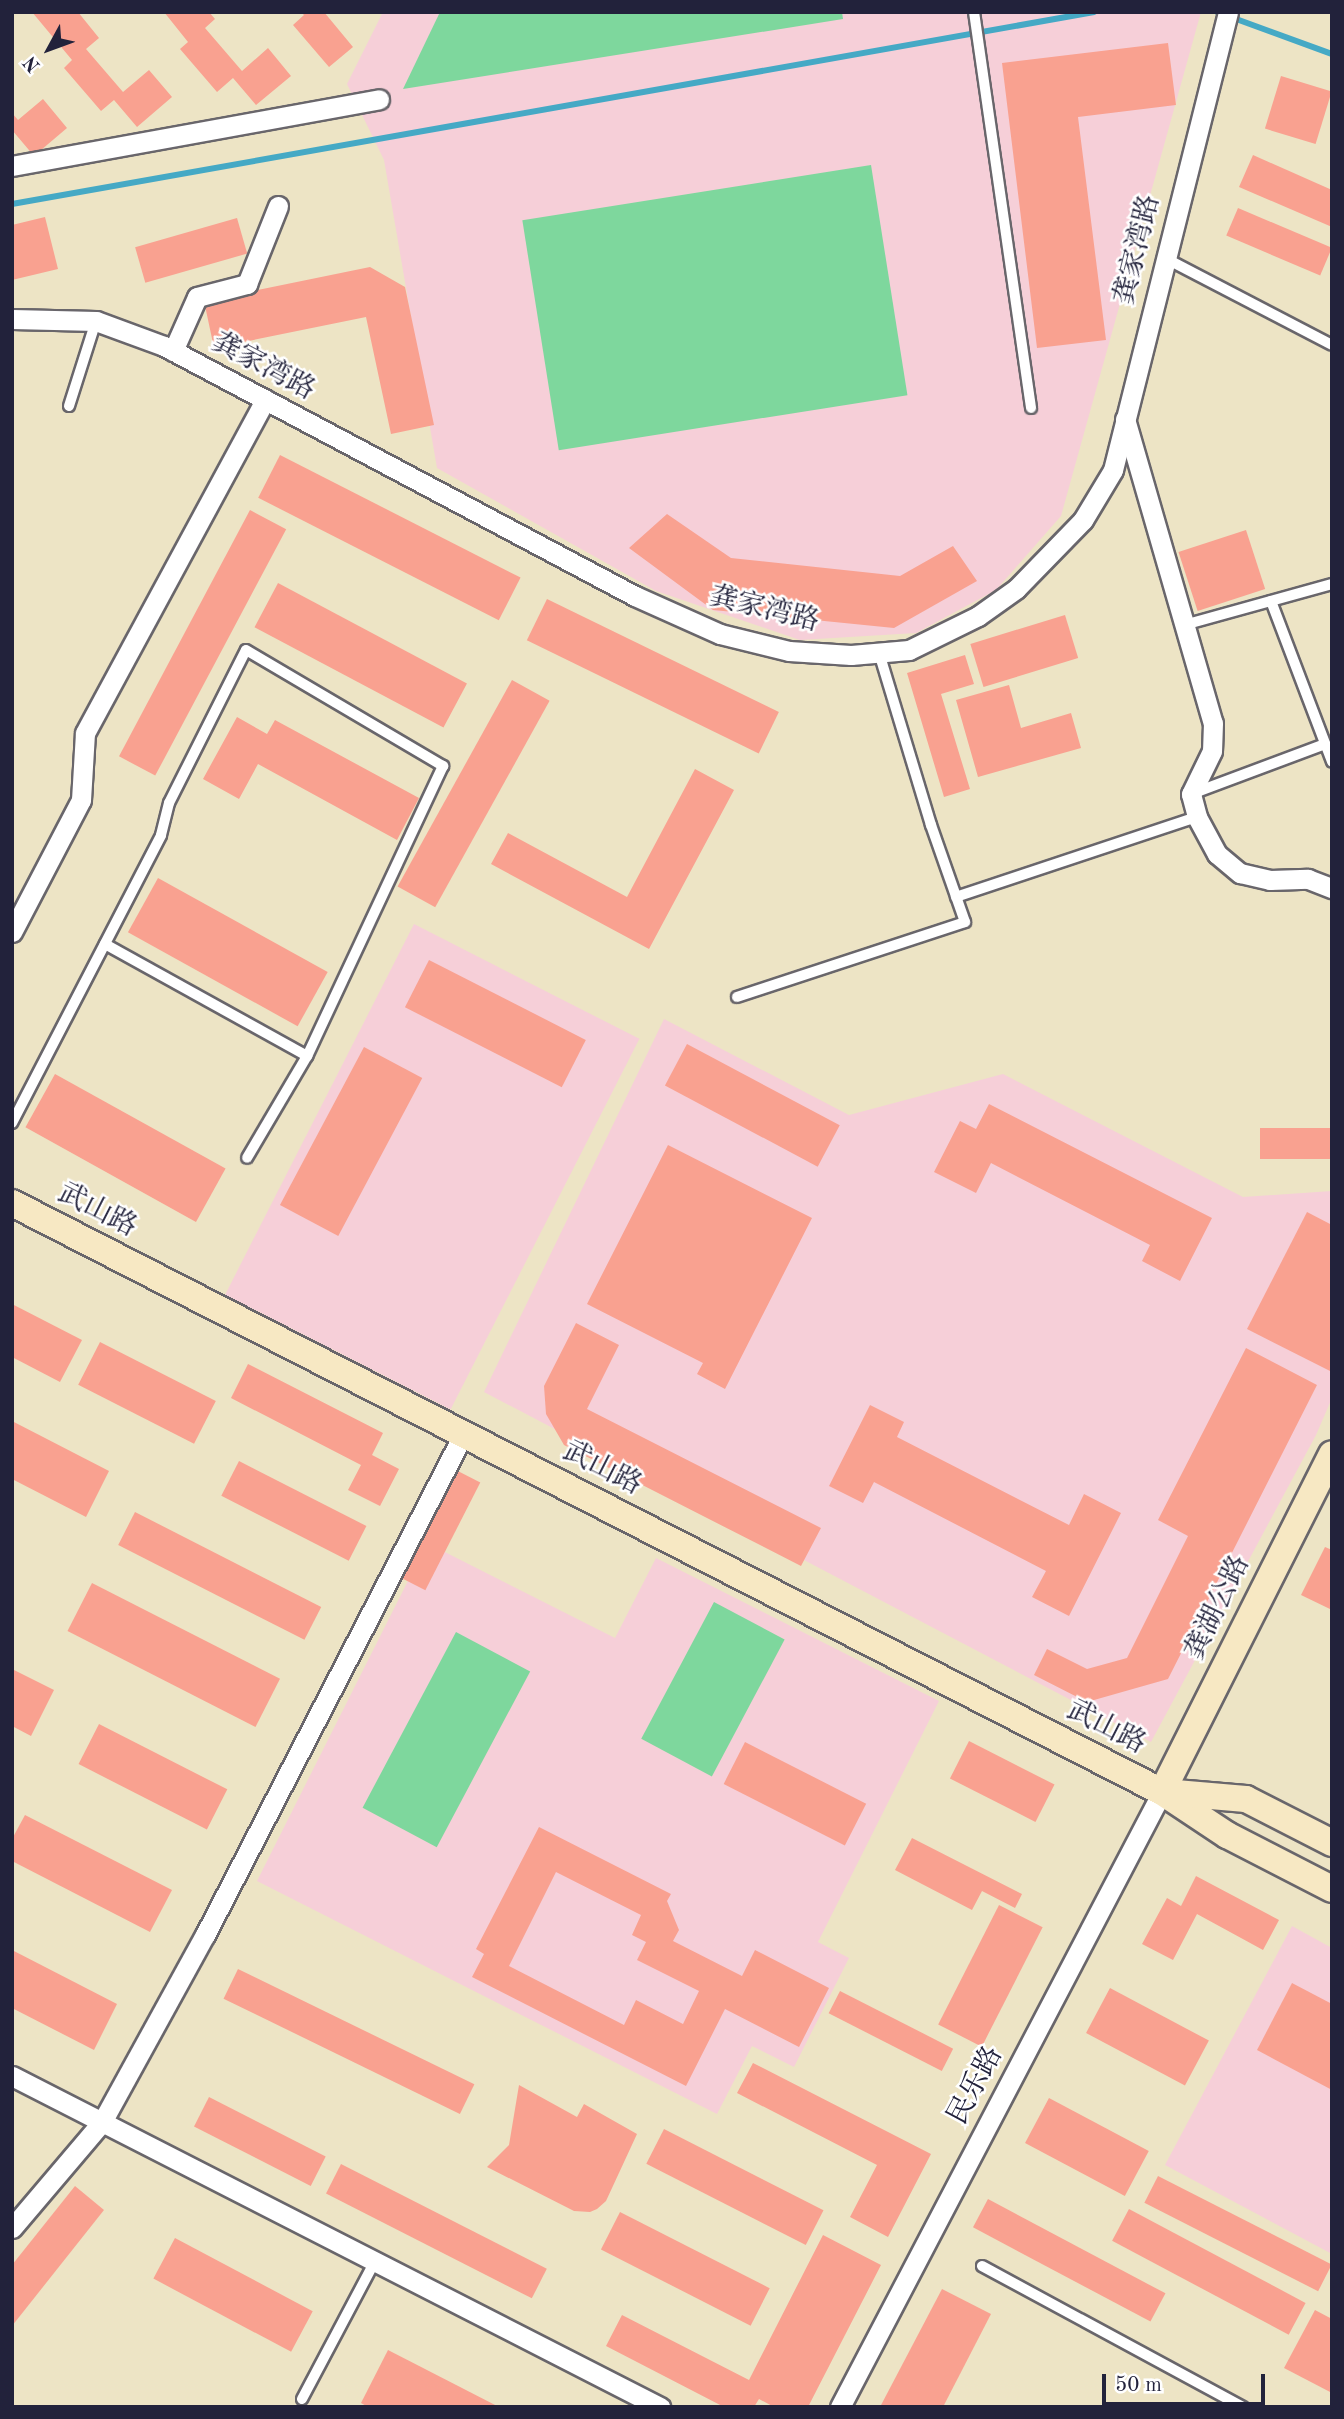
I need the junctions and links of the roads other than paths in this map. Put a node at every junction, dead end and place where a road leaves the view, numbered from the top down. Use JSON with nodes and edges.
{"nodes":[{"id":1,"x":974,"y":12,"type":"edge"},
{"id":2,"x":1228,"y":12,"type":"edge"},
{"id":3,"x":379,"y":99,"type":"dead end"},
{"id":4,"x":12,"y":166,"type":"edge"},
{"id":5,"x":278,"y":206,"type":"dead end"},
{"id":6,"x":1165,"y":258,"type":"junction"},
{"id":7,"x":12,"y":319,"type":"edge"},
{"id":8,"x":96,"y":321,"type":"junction"},
{"id":9,"x":1332,"y":345,"type":"edge"},
{"id":10,"x":173,"y":351,"type":"junction"},
{"id":11,"x":265,"y":400,"type":"junction"},
{"id":12,"x":69,"y":406,"type":"dead end"},
{"id":13,"x":1031,"y":408,"type":"dead end"},
{"id":14,"x":1125,"y":418,"type":"junction"},
{"id":15,"x":1332,"y":584,"type":"edge"},
{"id":16,"x":1271,"y":601,"type":"junction"},
{"id":17,"x":1184,"y":625,"type":"junction"},
{"id":18,"x":879,"y":653,"type":"junction"},
{"id":19,"x":1325,"y":744,"type":"junction"},
{"id":20,"x":1332,"y":762,"type":"edge"},
{"id":21,"x":1191,"y":794,"type":"junction"},
{"id":22,"x":1197,"y":817,"type":"junction"},
{"id":23,"x":1332,"y":888,"type":"edge"},
{"id":24,"x":956,"y":897,"type":"junction"},
{"id":25,"x":12,"y":932,"type":"edge"},
{"id":26,"x":105,"y":944,"type":"junction"},
{"id":27,"x":737,"y":998,"type":"dead end"},
{"id":28,"x":307,"y":1056,"type":"junction"},
{"id":29,"x":12,"y":1123,"type":"edge"},
{"id":30,"x":247,"y":1158,"type":"dead end"},
{"id":31,"x":12,"y":1203,"type":"edge"},
{"id":32,"x":464,"y":1433,"type":"junction"},
{"id":33,"x":1332,"y":1454,"type":"edge"},
{"id":34,"x":1162,"y":1792,"type":"junction"},
{"id":35,"x":1332,"y":1843,"type":"edge"},
{"id":36,"x":1332,"y":1889,"type":"edge"},
{"id":37,"x":12,"y":2077,"type":"edge"},
{"id":38,"x":102,"y":2122,"type":"junction"},
{"id":39,"x":12,"y":2228,"type":"edge"},
{"id":40,"x":375,"y":2261,"type":"junction"},
{"id":41,"x":982,"y":2266,"type":"dead end"},
{"id":42,"x":302,"y":2399,"type":"dead end"},
{"id":43,"x":660,"y":2407,"type":"edge"},
{"id":44,"x":840,"y":2407,"type":"edge"},
{"id":45,"x":1243,"y":2407,"type":"edge"}],
"edges":[{"from":1,"to":13,"type":"lane"},
{"from":2,"to":6,"type":"street","name":"龚家湾路"},
{"from":3,"to":4,"type":"street"},
{"from":5,"to":10,"type":"street"},
{"from":6,"to":9,"type":"lane"},
{"from":6,"to":14,"type":"street","name":"龚家湾路"},
{"from":7,"to":8,"type":"street","name":"龚家湾路"},
{"from":8,"to":10,"type":"street","name":"龚家湾路"},
{"from":8,"to":12,"type":"lane"},
{"from":10,"to":11,"type":"street","name":"龚家湾路"},
{"from":11,"to":18,"type":"street","name":"龚家湾路"},
{"from":11,"to":25,"type":"street"},
{"from":14,"to":17,"type":"street"},
{"from":14,"to":18,"type":"street","name":"龚家湾路"},
{"from":15,"to":16,"type":"lane"},
{"from":16,"to":17,"type":"lane"},
{"from":16,"to":19,"type":"lane"},
{"from":17,"to":21,"type":"street"},
{"from":18,"to":24,"type":"lane"},
{"from":19,"to":20,"type":"lane"},
{"from":19,"to":21,"type":"lane"},
{"from":21,"to":22,"type":"street"},
{"from":22,"to":23,"type":"street"},
{"from":22,"to":24,"type":"lane"},
{"from":24,"to":27,"type":"lane"},
{"from":26,"to":28,"type":"lane"},
{"from":26,"to":28,"type":"lane"},
{"from":26,"to":29,"type":"lane"},
{"from":28,"to":30,"type":"lane"},
{"from":31,"to":32,"type":"main road","name":"武山路"},
{"from":32,"to":34,"type":"main road","name":"武山路"},
{"from":32,"to":38,"type":"street"},
{"from":33,"to":34,"type":"main road","name":"龚湖公路"},
{"from":34,"to":35,"type":"main road"},
{"from":34,"to":36,"type":"main road","name":"武山路"},
{"from":34,"to":44,"type":"street","name":"民乐路"},
{"from":37,"to":38,"type":"street"},
{"from":38,"to":39,"type":"street"},
{"from":38,"to":40,"type":"street"},
{"from":40,"to":42,"type":"lane"},
{"from":40,"to":43,"type":"street"},
{"from":41,"to":45,"type":"lane"}]}
